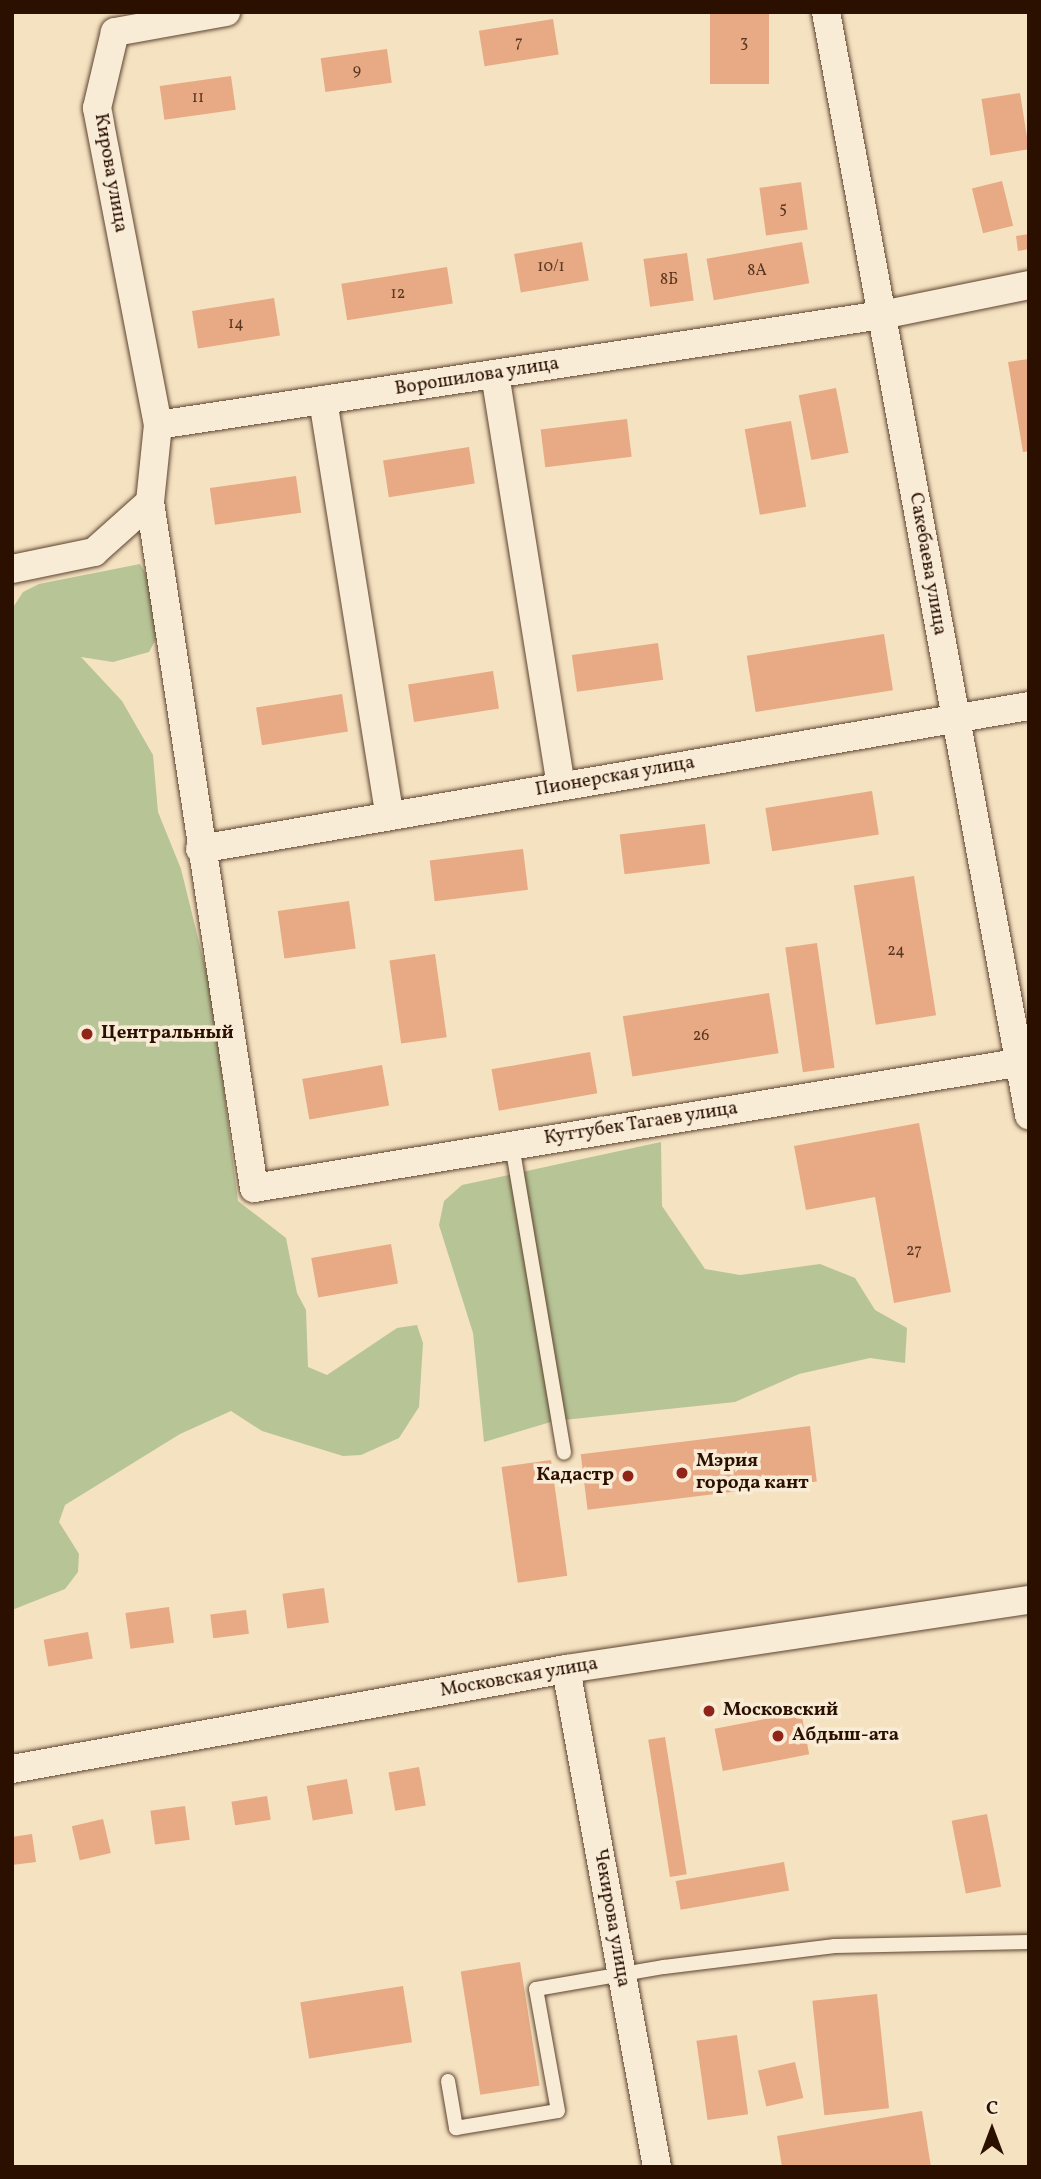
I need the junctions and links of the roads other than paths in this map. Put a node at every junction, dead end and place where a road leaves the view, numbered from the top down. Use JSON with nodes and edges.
{"nodes":[{"id":1,"x":226,"y":12,"type":"edge"},
{"id":2,"x":826,"y":12,"type":"edge"},
{"id":3,"x":1029,"y":285,"type":"edge"},
{"id":4,"x":882,"y":315,"type":"junction"},
{"id":5,"x":495,"y":374,"type":"junction"},
{"id":6,"x":323,"y":400,"type":"junction"},
{"id":7,"x":159,"y":425,"type":"junction"},
{"id":8,"x":150,"y":502,"type":"junction"},
{"id":9,"x":12,"y":569,"type":"edge"},
{"id":10,"x":1029,"y":706,"type":"edge"},
{"id":11,"x":956,"y":719,"type":"junction"},
{"id":12,"x":562,"y":786,"type":"junction"},
{"id":13,"x":390,"y":816,"type":"junction"},
{"id":14,"x":200,"y":849,"type":"junction"},
{"id":15,"x":1024,"y":1062,"type":"edge"},
{"id":16,"x":1029,"y":1115,"type":"edge"},
{"id":17,"x":512,"y":1145,"type":"junction"},
{"id":18,"x":564,"y":1453,"type":"dead end"},
{"id":19,"x":1029,"y":1600,"type":"edge"},
{"id":20,"x":566,"y":1669,"type":"junction"},
{"id":21,"x":12,"y":1769,"type":"edge"},
{"id":22,"x":1029,"y":1942,"type":"edge"},
{"id":23,"x":622,"y":1974,"type":"junction"},
{"id":24,"x":447,"y":2081,"type":"dead end"},
{"id":25,"x":657,"y":2167,"type":"edge"}],
"edges":[{"from":1,"to":7,"type":"street","name":"Кирова улица"},
{"from":2,"to":4,"type":"street","name":"Сакебаева улица"},
{"from":3,"to":4,"type":"street","name":"Ворошилова улица"},
{"from":4,"to":5,"type":"street","name":"Ворошилова улица"},
{"from":4,"to":11,"type":"street","name":"Сакебаева улица"},
{"from":5,"to":6,"type":"street","name":"Ворошилова улица"},
{"from":5,"to":12,"type":"street"},
{"from":6,"to":7,"type":"street","name":"Ворошилова улица"},
{"from":6,"to":13,"type":"street"},
{"from":7,"to":8,"type":"street"},
{"from":8,"to":9,"type":"street"},
{"from":8,"to":14,"type":"street"},
{"from":10,"to":11,"type":"street","name":"Пионерская улица"},
{"from":11,"to":12,"type":"street","name":"Пионерская улица"},
{"from":11,"to":15,"type":"street","name":"Сакебаева улица"},
{"from":12,"to":13,"type":"street","name":"Пионерская улица"},
{"from":13,"to":14,"type":"street","name":"Пионерская улица"},
{"from":14,"to":17,"type":"street","name":"Куттубек Тагаев улица"},
{"from":15,"to":16,"type":"street","name":"Сакебаева улица"},
{"from":15,"to":17,"type":"street","name":"Куттубек Тагаев улица"},
{"from":17,"to":18,"type":"lane"},
{"from":19,"to":20,"type":"street","name":"Московская улица"},
{"from":20,"to":21,"type":"street","name":"Московская улица"},
{"from":20,"to":23,"type":"street","name":"Чекирова улица"},
{"from":22,"to":23,"type":"lane"},
{"from":23,"to":24,"type":"lane"},
{"from":23,"to":25,"type":"street","name":"Чекирова улица"}]}
